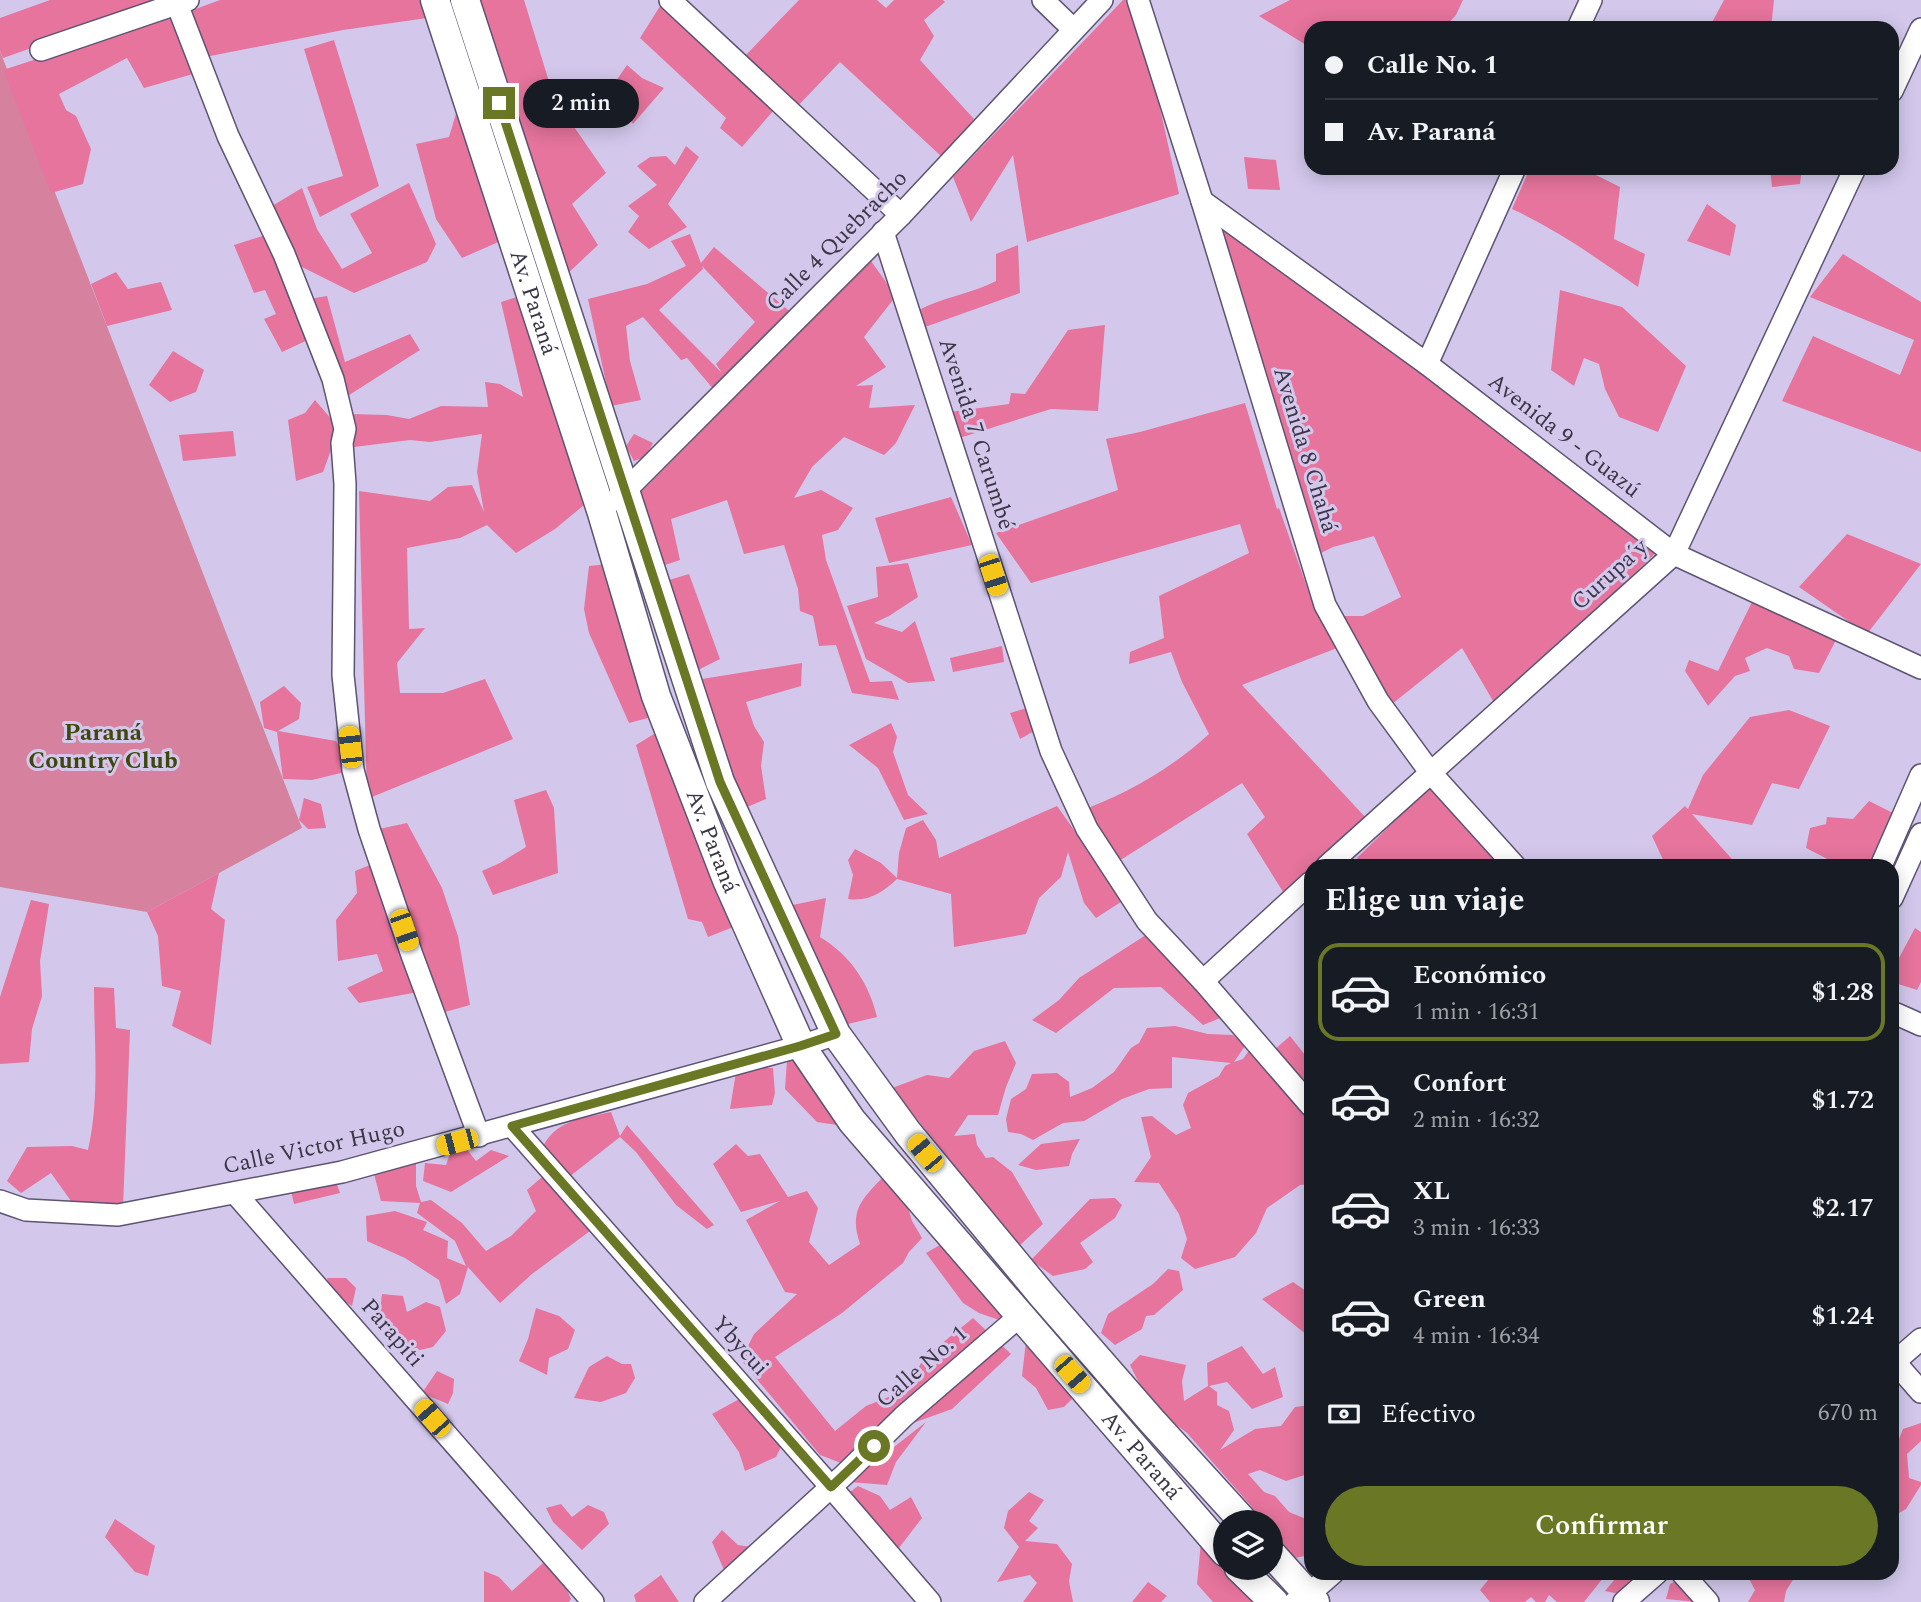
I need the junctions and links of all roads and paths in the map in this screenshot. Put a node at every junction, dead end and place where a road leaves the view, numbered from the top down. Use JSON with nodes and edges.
{"nodes":[{"id":1,"x":435,"y":0,"type":"edge"},
{"id":2,"x":465,"y":0,"type":"edge"},
{"id":3,"x":670,"y":0,"type":"edge"},
{"id":4,"x":1043,"y":0,"type":"edge"},
{"id":5,"x":1102,"y":0,"type":"edge"},
{"id":6,"x":1138,"y":0,"type":"edge"},
{"id":7,"x":1591,"y":0,"type":"edge"},
{"id":8,"x":183,"y":2,"type":"edge"},
{"id":9,"x":1581,"y":21,"type":"edge"},
{"id":10,"x":1073,"y":29,"type":"junction"},
{"id":11,"x":1921,"y":29,"type":"edge"},
{"id":12,"x":41,"y":50,"type":"dead end"},
{"id":13,"x":1899,"y":76,"type":"edge"},
{"id":14,"x":1512,"y":175,"type":"edge"},
{"id":15,"x":1853,"y":175,"type":"edge"},
{"id":16,"x":1202,"y":201,"type":"junction"},
{"id":17,"x":901,"y":215,"type":"junction"},
{"id":18,"x":883,"y":232,"type":"junction"},
{"id":19,"x":1427,"y":364,"type":"junction"},
{"id":20,"x":625,"y":491,"type":"junction"},
{"id":21,"x":602,"y":513,"type":"junction"},
{"id":22,"x":1674,"y":554,"type":"junction"},
{"id":23,"x":1921,"y":668,"type":"edge"},
{"id":24,"x":1430,"y":772,"type":"junction"},
{"id":25,"x":1921,"y":775,"type":"edge"},
{"id":26,"x":1921,"y":834,"type":"edge"},
{"id":27,"x":1335,"y":859,"type":"edge"},
{"id":28,"x":1509,"y":859,"type":"edge"},
{"id":29,"x":1884,"y":859,"type":"edge"},
{"id":30,"x":1911,"y":879,"type":"edge"},
{"id":31,"x":1304,"y":887,"type":"edge"},
{"id":32,"x":1203,"y":981,"type":"junction"},
{"id":33,"x":1899,"y":1015,"type":"edge"},
{"id":34,"x":1921,"y":1025,"type":"edge"},
{"id":35,"x":836,"y":1034,"type":"junction"},
{"id":36,"x":800,"y":1046,"type":"junction"},
{"id":37,"x":1304,"y":1097,"type":"edge"},
{"id":38,"x":512,"y":1126,"type":"junction"},
{"id":39,"x":479,"y":1136,"type":"junction"},
{"id":40,"x":235,"y":1193,"type":"junction"},
{"id":41,"x":0,"y":1201,"type":"edge"},
{"id":42,"x":1021,"y":1315,"type":"junction"},
{"id":43,"x":1921,"y":1339,"type":"edge"},
{"id":44,"x":1899,"y":1356,"type":"edge"},
{"id":45,"x":1899,"y":1368,"type":"edge"},
{"id":46,"x":1921,"y":1392,"type":"edge"},
{"id":47,"x":831,"y":1487,"type":"junction"},
{"id":48,"x":1233,"y":1510,"type":"edge"},
{"id":49,"x":1213,"y":1538,"type":"edge"},
{"id":50,"x":1283,"y":1569,"type":"edge"},
{"id":51,"x":1251,"y":1580,"type":"edge"},
{"id":52,"x":1326,"y":1580,"type":"edge"},
{"id":53,"x":1649,"y":1580,"type":"edge"},
{"id":54,"x":1688,"y":1580,"type":"edge"},
{"id":55,"x":1306,"y":1600,"type":"edge"},
{"id":56,"x":593,"y":1602,"type":"edge"},
{"id":57,"x":705,"y":1602,"type":"edge"},
{"id":58,"x":930,"y":1602,"type":"edge"},
{"id":59,"x":1273,"y":1602,"type":"edge"},
{"id":60,"x":1624,"y":1602,"type":"edge"},
{"id":61,"x":1708,"y":1602,"type":"edge"}],
"edges":[{"from":1,"to":21,"type":"street","name":"Av. Paraná"},
{"from":2,"to":20,"type":"street","name":"Av. Paraná"},
{"from":3,"to":17,"type":"street"},
{"from":4,"to":10,"type":"street"},
{"from":5,"to":10,"type":"street","name":"Calle 4 Quebracho"},
{"from":6,"to":16,"type":"street","name":"Avenida 8 Chahá"},
{"from":7,"to":9,"type":"street"},
{"from":8,"to":12,"type":"street"},
{"from":8,"to":39,"type":"street"},
{"from":10,"to":17,"type":"street","name":"Calle 4 Quebracho"},
{"from":11,"to":13,"type":"street"},
{"from":14,"to":19,"type":"street"},
{"from":15,"to":22,"type":"street","name":"Curupa´y"},
{"from":16,"to":19,"type":"street","name":"Avenida 9 - Guazú"},
{"from":16,"to":24,"type":"street","name":"Avenida 8 Chahá"},
{"from":17,"to":18,"type":"street","name":"Calle 4 Quebracho"},
{"from":18,"to":20,"type":"street","name":"Calle 4 Quebracho"},
{"from":18,"to":32,"type":"street","name":"Avenida 7 Carumbé"},
{"from":19,"to":22,"type":"street","name":"Avenida 9 - Guazú"},
{"from":20,"to":21,"type":"street","name":"Calle 4 Quebracho"},
{"from":20,"to":35,"type":"street","name":"Av. Paraná"},
{"from":21,"to":36,"type":"street","name":"Av. Paraná"},
{"from":22,"to":23,"type":"street","name":"Avenida 9 - Guazú"},
{"from":22,"to":24,"type":"street","name":"Curupa´y"},
{"from":24,"to":27,"type":"street","name":"Curupa´y"},
{"from":24,"to":28,"type":"street","name":"Avenida 8 Chahá"},
{"from":25,"to":29,"type":"street"},
{"from":26,"to":30,"type":"street"},
{"from":31,"to":32,"type":"street"},
{"from":32,"to":37,"type":"street","name":"Avenida 7 Carumbé"},
{"from":33,"to":34,"type":"street"},
{"from":35,"to":36,"type":"street","name":"Calle Victor Hugo"},
{"from":35,"to":48,"type":"street","name":"Av. Paraná"},
{"from":36,"to":38,"type":"street","name":"Calle Victor Hugo"},
{"from":36,"to":42,"type":"street","name":"Av. Paraná"},
{"from":38,"to":39,"type":"street","name":"Calle Victor Hugo"},
{"from":38,"to":47,"type":"street","name":"Ybycui"},
{"from":39,"to":40,"type":"street","name":"Calle Victor Hugo"},
{"from":40,"to":41,"type":"street","name":"Calle Victor Hugo"},
{"from":40,"to":56,"type":"street","name":"Parapiti"},
{"from":42,"to":47,"type":"street","name":"Calle No. 1"},
{"from":42,"to":49,"type":"street","name":"Av. Paraná"},
{"from":43,"to":44,"type":"street"},
{"from":45,"to":46,"type":"street"},
{"from":47,"to":57,"type":"street","name":"Calle No. 1"},
{"from":47,"to":58,"type":"street","name":"Ybycui"},
{"from":50,"to":55,"type":"street"},
{"from":51,"to":59,"type":"street"},
{"from":52,"to":55,"type":"street"},
{"from":53,"to":60,"type":"street"},
{"from":54,"to":61,"type":"street"}]}
